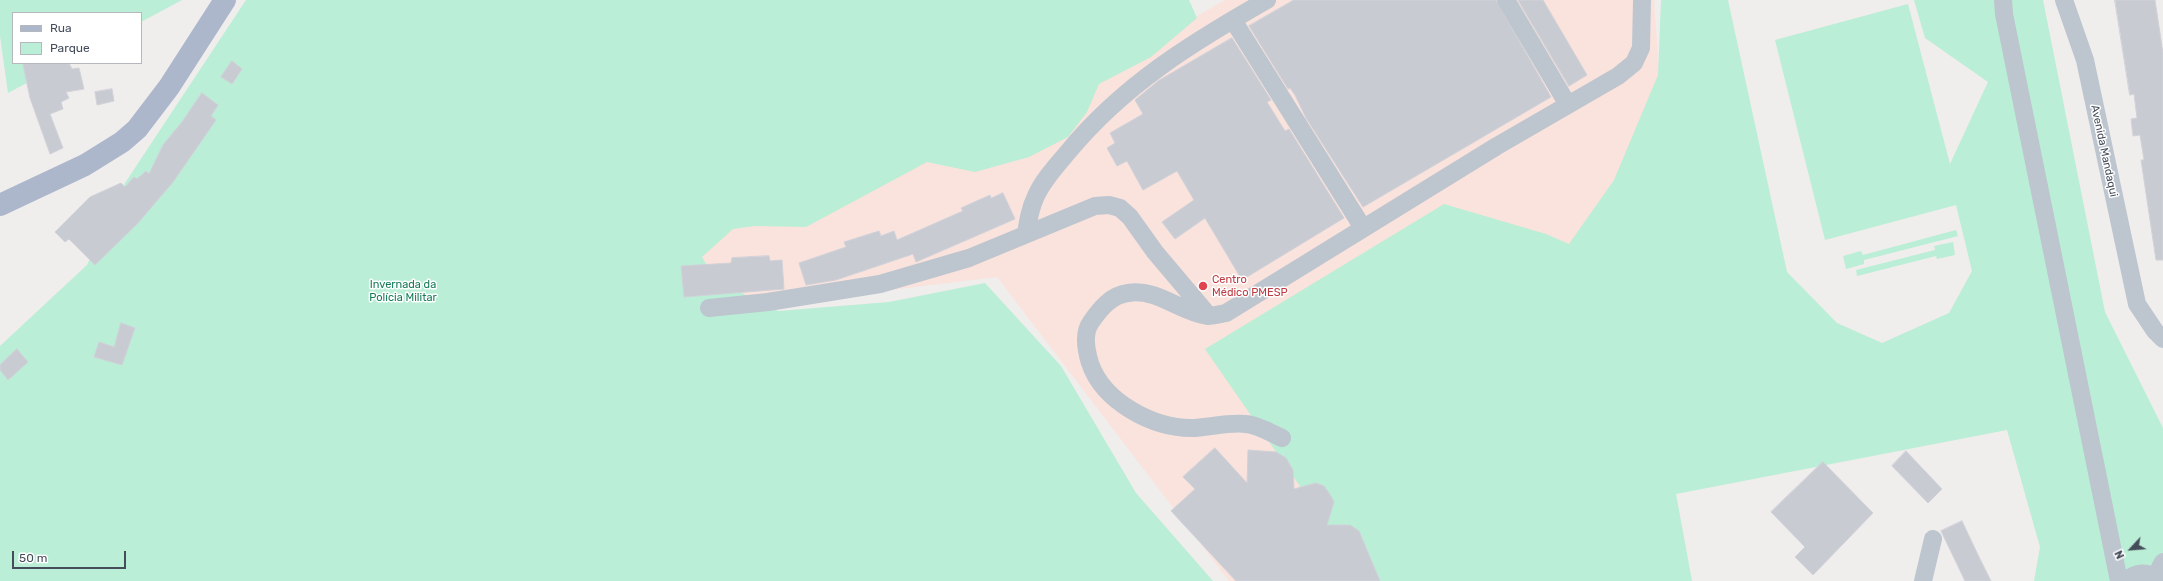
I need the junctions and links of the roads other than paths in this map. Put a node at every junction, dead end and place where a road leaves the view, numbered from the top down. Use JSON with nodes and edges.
{"nodes":[{"id":1,"x":225,"y":0,"type":"edge"},
{"id":2,"x":1267,"y":0,"type":"edge"},
{"id":3,"x":1506,"y":0,"type":"edge"},
{"id":4,"x":1642,"y":0,"type":"edge"},
{"id":5,"x":2003,"y":0,"type":"edge"},
{"id":6,"x":2064,"y":0,"type":"edge"},
{"id":7,"x":1232,"y":20,"type":"junction"},
{"id":8,"x":1568,"y":105,"type":"junction"},
{"id":9,"x":0,"y":206,"type":"edge"},
{"id":10,"x":1363,"y":228,"type":"junction"},
{"id":11,"x":1026,"y":234,"type":"junction"},
{"id":12,"x":709,"y":308,"type":"dead end"},
{"id":13,"x":1209,"y":316,"type":"junction"},
{"id":14,"x":2160,"y":333,"type":"edge"},
{"id":15,"x":1282,"y":438,"type":"dead end"},
{"id":16,"x":1933,"y":539,"type":"dead end"},
{"id":17,"x":2159,"y":573,"type":"edge"},
{"id":18,"x":1923,"y":581,"type":"edge"},
{"id":19,"x":2119,"y":581,"type":"edge"},
{"id":20,"x":2125,"y":581,"type":"edge"}],
"edges":[{"from":1,"to":9,"type":"main road"},
{"from":2,"to":7,"type":"street"},
{"from":3,"to":8,"type":"street"},
{"from":4,"to":8,"type":"street"},
{"from":5,"to":19,"type":"street"},
{"from":6,"to":14,"type":"street","name":"Avenida Mandaqui"},
{"from":7,"to":10,"type":"street"},
{"from":7,"to":11,"type":"street"},
{"from":8,"to":10,"type":"street"},
{"from":10,"to":13,"type":"street"},
{"from":11,"to":12,"type":"street"},
{"from":11,"to":13,"type":"street"},
{"from":13,"to":15,"type":"street"},
{"from":16,"to":18,"type":"street"},
{"from":17,"to":20,"type":"street"}]}
